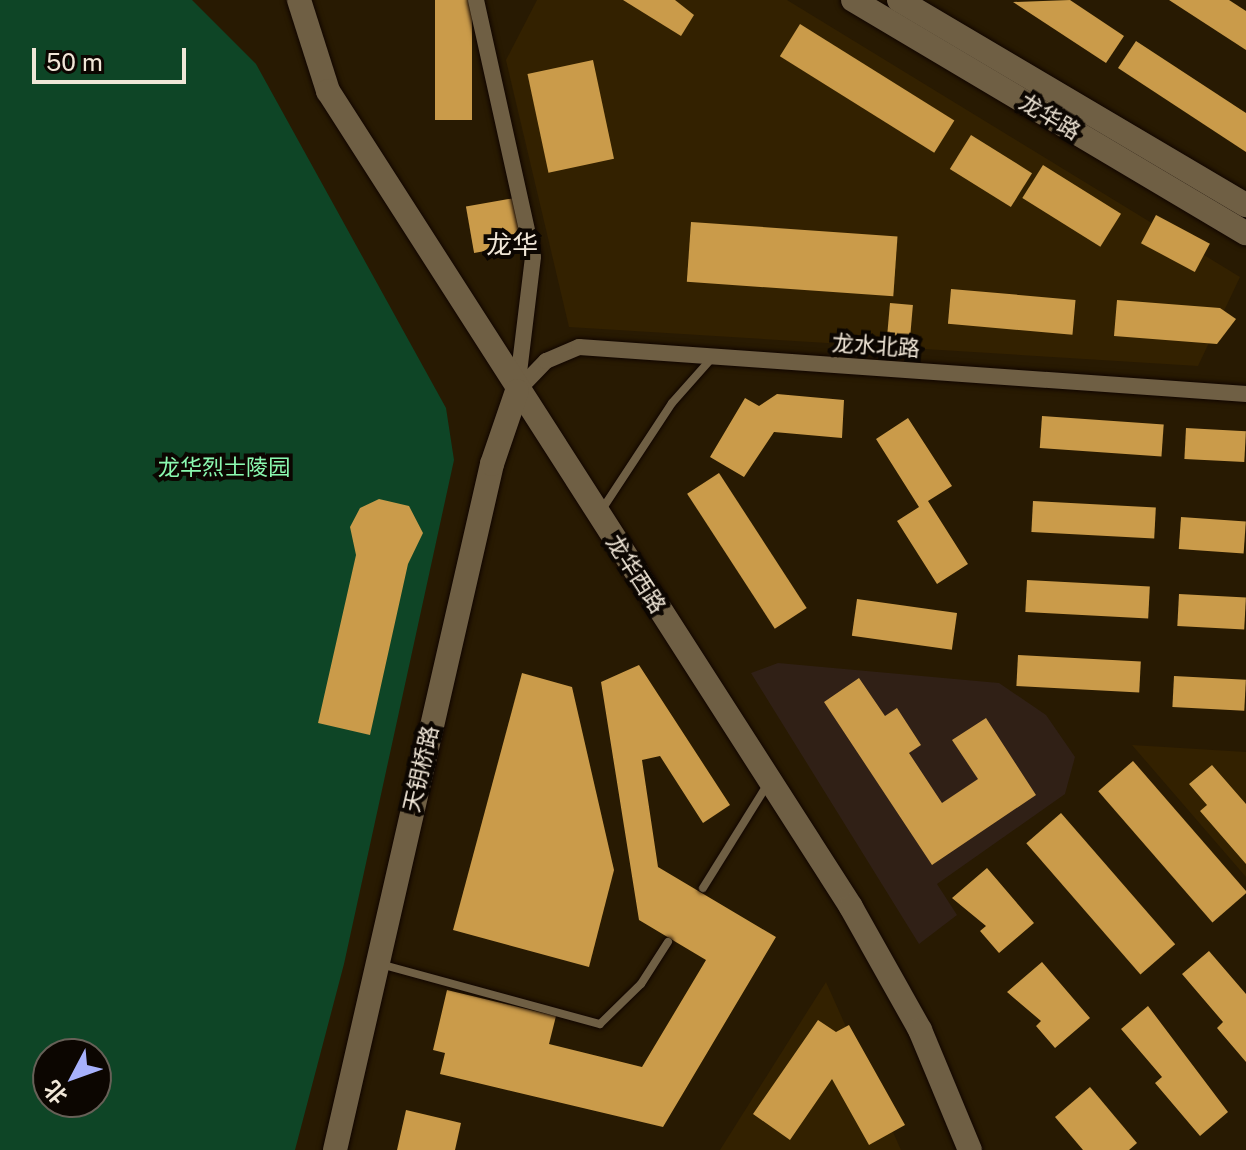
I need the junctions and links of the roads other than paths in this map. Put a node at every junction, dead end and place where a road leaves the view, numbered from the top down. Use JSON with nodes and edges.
{"nodes":[{"id":1,"x":299,"y":0,"type":"edge"},
{"id":2,"x":476,"y":0,"type":"edge"},
{"id":3,"x":853,"y":0,"type":"edge"},
{"id":4,"x":899,"y":0,"type":"edge"},
{"id":5,"x":1246,"y":205,"type":"edge"},
{"id":6,"x":1246,"y":233,"type":"edge"},
{"id":7,"x":713,"y":357,"type":"junction"},
{"id":8,"x":517,"y":391,"type":"junction"},
{"id":9,"x":1246,"y":394,"type":"edge"},
{"id":10,"x":598,"y":515,"type":"junction"},
{"id":11,"x":769,"y":780,"type":"junction"},
{"id":12,"x":703,"y":888,"type":"dead end"},
{"id":13,"x":668,"y":942,"type":"dead end"},
{"id":14,"x":376,"y":962,"type":"junction"},
{"id":15,"x":335,"y":1150,"type":"edge"},
{"id":16,"x":970,"y":1150,"type":"edge"}],
"edges":[{"from":1,"to":8,"type":"street","name":"龙华西路"},
{"from":2,"to":8,"type":"street"},
{"from":3,"to":6,"type":"street","name":"龙华路"},
{"from":4,"to":5,"type":"street","name":"龙华路"},
{"from":7,"to":8,"type":"street","name":"龙水北路"},
{"from":7,"to":9,"type":"street","name":"龙水北路"},
{"from":7,"to":10,"type":"lane"},
{"from":8,"to":10,"type":"street","name":"龙华西路"},
{"from":8,"to":14,"type":"street","name":"天钥桥路"},
{"from":10,"to":11,"type":"street","name":"龙华西路"},
{"from":11,"to":12,"type":"lane"},
{"from":11,"to":16,"type":"street","name":"龙华西路"},
{"from":13,"to":14,"type":"lane"},
{"from":14,"to":15,"type":"street","name":"天钥桥路"}]}
